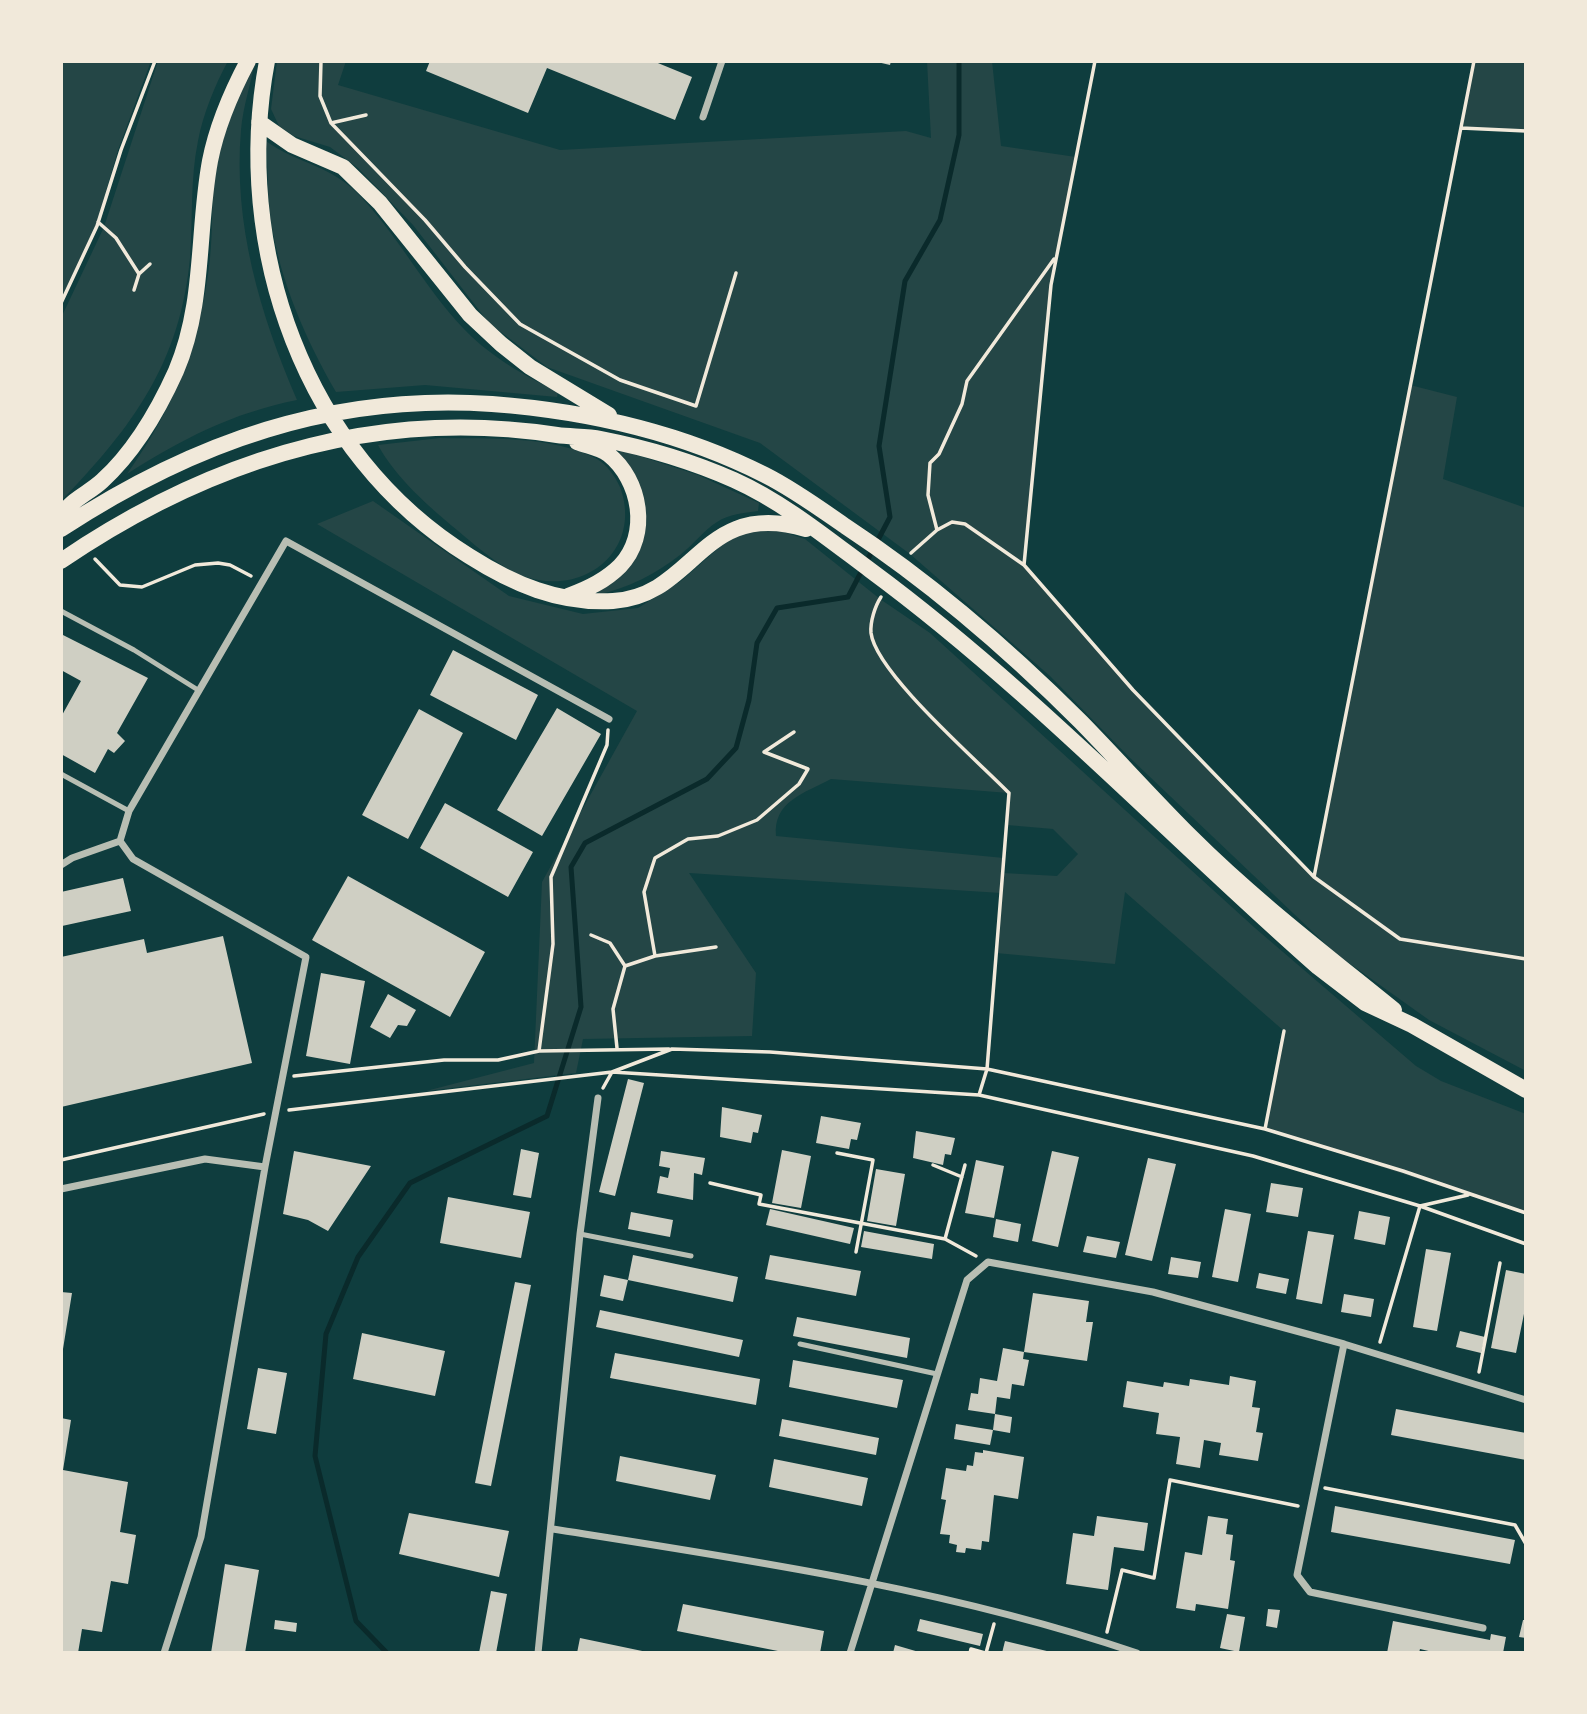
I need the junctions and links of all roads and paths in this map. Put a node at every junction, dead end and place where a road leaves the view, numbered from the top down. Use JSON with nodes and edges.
{"nodes":[{"id":1,"x":155,"y":61,"type":"edge"},
{"id":2,"x":248,"y":61,"type":"edge"},
{"id":3,"x":267,"y":61,"type":"edge"},
{"id":4,"x":321,"y":61,"type":"edge"},
{"id":5,"x":722,"y":61,"type":"edge"},
{"id":6,"x":1095,"y":61,"type":"edge"},
{"id":7,"x":1474,"y":61,"type":"edge"},
{"id":8,"x":366,"y":115,"type":"dead end"},
{"id":9,"x":703,"y":117,"type":"dead end"},
{"id":10,"x":259,"y":122,"type":"junction"},
{"id":11,"x":331,"y":123,"type":"junction"},
{"id":12,"x":1461,"y":128,"type":"junction"},
{"id":13,"x":1526,"y":131,"type":"edge"},
{"id":14,"x":97,"y":224,"type":"junction"},
{"id":15,"x":1057,"y":256,"type":"junction"},
{"id":16,"x":150,"y":264,"type":"dead end"},
{"id":17,"x":736,"y":273,"type":"dead end"},
{"id":18,"x":139,"y":274,"type":"junction"},
{"id":19,"x":134,"y":290,"type":"dead end"},
{"id":20,"x":61,"y":303,"type":"edge"},
{"id":21,"x":621,"y":422,"type":"junction"},
{"id":22,"x":560,"y":435,"type":"junction"},
{"id":23,"x":61,"y":515,"type":"edge"},
{"id":24,"x":61,"y":529,"type":"edge"},
{"id":25,"x":937,"y":530,"type":"junction"},
{"id":26,"x":818,"y":533,"type":"junction"},
{"id":27,"x":910,"y":554,"type":"dead end"},
{"id":28,"x":61,"y":561,"type":"edge"},
{"id":29,"x":1024,"y":565,"type":"junction"},
{"id":30,"x":103,"y":570,"type":"dead end"},
{"id":31,"x":262,"y":582,"type":"junction"},
{"id":32,"x":563,"y":598,"type":"junction"},
{"id":33,"x":876,"y":605,"type":"dead end"},
{"id":34,"x":61,"y":611,"type":"edge"},
{"id":35,"x":198,"y":690,"type":"junction"},
{"id":36,"x":609,"y":719,"type":"joint"},
{"id":37,"x":794,"y":732,"type":"dead end"},
{"id":38,"x":61,"y":775,"type":"edge"},
{"id":39,"x":129,"y":811,"type":"junction"},
{"id":40,"x":120,"y":841,"type":"junction"},
{"id":41,"x":61,"y":865,"type":"edge"},
{"id":42,"x":1314,"y":877,"type":"junction"},
{"id":43,"x":591,"y":935,"type":"dead end"},
{"id":44,"x":716,"y":947,"type":"dead end"},
{"id":45,"x":655,"y":956,"type":"junction"},
{"id":46,"x":1526,"y":959,"type":"edge"},
{"id":47,"x":625,"y":966,"type":"junction"},
{"id":48,"x":1412,"y":1025,"type":"junction"},
{"id":49,"x":1284,"y":1031,"type":"dead end"},
{"id":50,"x":617,"y":1048,"type":"junction"},
{"id":51,"x":672,"y":1049,"type":"junction"},
{"id":52,"x":538,"y":1051,"type":"junction"},
{"id":53,"x":987,"y":1069,"type":"junction"},
{"id":54,"x":612,"y":1072,"type":"junction"},
{"id":55,"x":283,"y":1077,"type":"junction"},
{"id":56,"x":1526,"y":1090,"type":"edge"},
{"id":57,"x":979,"y":1095,"type":"junction"},
{"id":58,"x":598,"y":1098,"type":"joint"},
{"id":59,"x":277,"y":1111,"type":"junction"},
{"id":60,"x":1265,"y":1129,"type":"junction"},
{"id":61,"x":837,"y":1153,"type":"dead end"},
{"id":62,"x":61,"y":1160,"type":"edge"},
{"id":63,"x":933,"y":1165,"type":"dead end"},
{"id":64,"x":965,"y":1165,"type":"dead end"},
{"id":65,"x":265,"y":1167,"type":"junction"},
{"id":66,"x":962,"y":1177,"type":"junction"},
{"id":67,"x":710,"y":1183,"type":"dead end"},
{"id":68,"x":61,"y":1189,"type":"edge"},
{"id":69,"x":1470,"y":1194,"type":"junction"},
{"id":70,"x":1420,"y":1206,"type":"junction"},
{"id":71,"x":1526,"y":1213,"type":"edge"},
{"id":72,"x":860,"y":1226,"type":"junction"},
{"id":73,"x":580,"y":1234,"type":"junction"},
{"id":74,"x":945,"y":1239,"type":"junction"},
{"id":75,"x":1526,"y":1244,"type":"edge"},
{"id":76,"x":856,"y":1251,"type":"dead end"},
{"id":77,"x":691,"y":1256,"type":"dead end"},
{"id":78,"x":988,"y":1262,"type":"junction"},
{"id":79,"x":1500,"y":1263,"type":"dead end"},
{"id":80,"x":800,"y":1344,"type":"dead end"},
{"id":81,"x":1344,"y":1344,"type":"junction"},
{"id":82,"x":1377,"y":1354,"type":"junction"},
{"id":83,"x":937,"y":1374,"type":"junction"},
{"id":84,"x":1477,"y":1385,"type":"junction"},
{"id":85,"x":1526,"y":1400,"type":"edge"},
{"id":86,"x":1315,"y":1486,"type":"junction"},
{"id":87,"x":1310,"y":1508,"type":"junction"},
{"id":88,"x":553,"y":1529,"type":"junction"},
{"id":89,"x":1526,"y":1544,"type":"edge"},
{"id":90,"x":871,"y":1582,"type":"junction"},
{"id":91,"x":997,"y":1612,"type":"junction"},
{"id":92,"x":1483,"y":1628,"type":"dead end"},
{"id":93,"x":1105,"y":1642,"type":"junction"},
{"id":94,"x":164,"y":1653,"type":"edge"},
{"id":95,"x":538,"y":1653,"type":"edge"},
{"id":96,"x":850,"y":1653,"type":"edge"},
{"id":97,"x":970,"y":1653,"type":"edge"},
{"id":98,"x":986,"y":1653,"type":"edge"},
{"id":99,"x":1137,"y":1653,"type":"edge"}],
"edges":[{"from":1,"to":14,"type":"path"},
{"from":2,"to":23,"type":"main road"},
{"from":3,"to":10,"type":"main road"},
{"from":4,"to":11,"type":"path"},
{"from":5,"to":9,"type":"street"},
{"from":6,"to":15,"type":"path"},
{"from":7,"to":12,"type":"path"},
{"from":8,"to":11,"type":"path"},
{"from":10,"to":21,"type":"main road"},
{"from":10,"to":32,"type":"main road"},
{"from":11,"to":17,"type":"path"},
{"from":12,"to":13,"type":"path"},
{"from":12,"to":42,"type":"path"},
{"from":14,"to":18,"type":"path"},
{"from":14,"to":20,"type":"path"},
{"from":15,"to":25,"type":"path"},
{"from":15,"to":29,"type":"path"},
{"from":16,"to":18,"type":"path"},
{"from":18,"to":19,"type":"path"},
{"from":21,"to":24,"type":"main road"},
{"from":21,"to":48,"type":"main road"},
{"from":22,"to":26,"type":"main road"},
{"from":22,"to":28,"type":"main road"},
{"from":22,"to":32,"type":"main road"},
{"from":25,"to":27,"type":"path"},
{"from":25,"to":29,"type":"path"},
{"from":26,"to":32,"type":"main road"},
{"from":26,"to":48,"type":"main road"},
{"from":29,"to":42,"type":"path"},
{"from":30,"to":31,"type":"path"},
{"from":31,"to":35,"type":"street"},
{"from":31,"to":36,"type":"street"},
{"from":33,"to":53,"type":"path"},
{"from":34,"to":35,"type":"lane"},
{"from":35,"to":39,"type":"street"},
{"from":36,"to":52,"type":"path"},
{"from":37,"to":45,"type":"path"},
{"from":38,"to":39,"type":"lane"},
{"from":39,"to":40,"type":"street"},
{"from":40,"to":41,"type":"street"},
{"from":40,"to":55,"type":"street"},
{"from":42,"to":46,"type":"path"},
{"from":43,"to":47,"type":"path"},
{"from":44,"to":45,"type":"path"},
{"from":45,"to":47,"type":"path"},
{"from":47,"to":50,"type":"path"},
{"from":48,"to":56,"type":"main road"},
{"from":49,"to":60,"type":"path"},
{"from":50,"to":51,"type":"path"},
{"from":50,"to":52,"type":"path"},
{"from":51,"to":53,"type":"path"},
{"from":51,"to":54,"type":"path"},
{"from":52,"to":55,"type":"path"},
{"from":53,"to":57,"type":"path"},
{"from":53,"to":60,"type":"path"},
{"from":54,"to":57,"type":"path"},
{"from":54,"to":58,"type":"path"},
{"from":54,"to":59,"type":"path"},
{"from":55,"to":59,"type":"street"},
{"from":57,"to":70,"type":"path"},
{"from":58,"to":73,"type":"street"},
{"from":59,"to":62,"type":"path"},
{"from":59,"to":65,"type":"street"},
{"from":60,"to":69,"type":"path"},
{"from":61,"to":72,"type":"path"},
{"from":63,"to":66,"type":"path"},
{"from":64,"to":66,"type":"path"},
{"from":65,"to":68,"type":"street"},
{"from":65,"to":94,"type":"street"},
{"from":66,"to":74,"type":"path"},
{"from":67,"to":72,"type":"path"},
{"from":69,"to":70,"type":"path"},
{"from":69,"to":71,"type":"path"},
{"from":70,"to":75,"type":"path"},
{"from":70,"to":82,"type":"path"},
{"from":72,"to":74,"type":"path"},
{"from":72,"to":76,"type":"path"},
{"from":73,"to":77,"type":"lane"},
{"from":73,"to":88,"type":"street"},
{"from":74,"to":78,"type":"path"},
{"from":78,"to":81,"type":"street"},
{"from":78,"to":83,"type":"street"},
{"from":79,"to":84,"type":"path"},
{"from":80,"to":83,"type":"lane"},
{"from":81,"to":82,"type":"street"},
{"from":81,"to":86,"type":"street"},
{"from":82,"to":84,"type":"street"},
{"from":83,"to":90,"type":"street"},
{"from":84,"to":85,"type":"street"},
{"from":86,"to":87,"type":"street"},
{"from":86,"to":89,"type":"path"},
{"from":87,"to":92,"type":"street"},
{"from":87,"to":93,"type":"path"},
{"from":88,"to":90,"type":"street"},
{"from":88,"to":95,"type":"street"},
{"from":90,"to":91,"type":"street"},
{"from":90,"to":96,"type":"street"},
{"from":91,"to":93,"type":"street"},
{"from":91,"to":98,"type":"path"},
{"from":93,"to":99,"type":"street"},
{"from":97,"to":98,"type":"path"}]}
